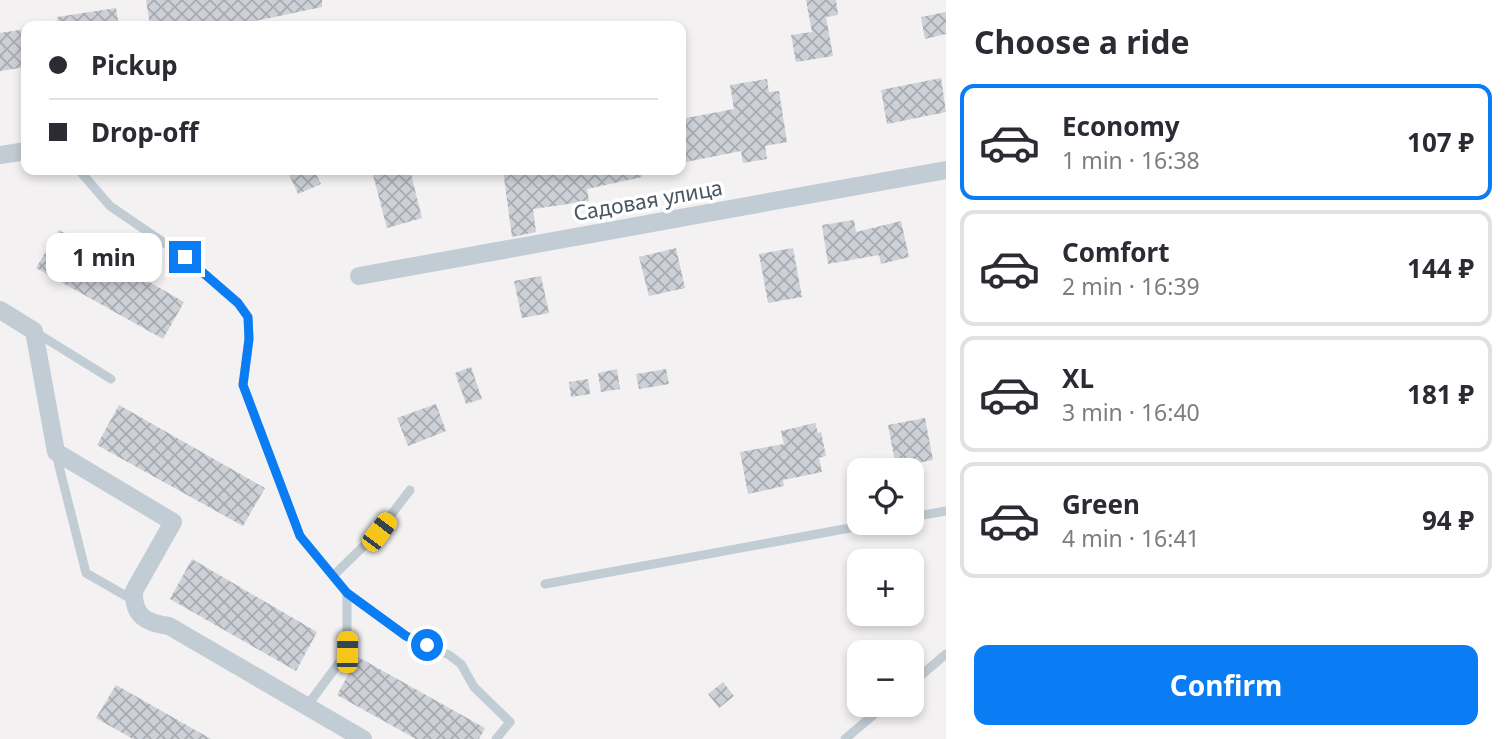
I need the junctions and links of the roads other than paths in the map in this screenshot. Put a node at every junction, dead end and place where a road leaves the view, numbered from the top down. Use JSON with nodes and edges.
{"nodes":[{"id":1,"x":21,"y":152,"type":"edge"},
{"id":2,"x":0,"y":155,"type":"edge"},
{"id":3,"x":946,"y":170,"type":"edge"},
{"id":4,"x":83,"y":175,"type":"edge"},
{"id":5,"x":359,"y":276,"type":"dead end"},
{"id":6,"x":0,"y":310,"type":"edge"},
{"id":7,"x":34,"y":331,"type":"junction"},
{"id":8,"x":111,"y":379,"type":"dead end"},
{"id":9,"x":56,"y":452,"type":"junction"},
{"id":10,"x":410,"y":490,"type":"dead end"},
{"id":11,"x":946,"y":510,"type":"edge"},
{"id":12,"x":924,"y":515,"type":"edge"},
{"id":13,"x":847,"y":529,"type":"edge"},
{"id":14,"x":333,"y":576,"type":"junction"},
{"id":15,"x":545,"y":584,"type":"dead end"},
{"id":16,"x":347,"y":593,"type":"junction"},
{"id":17,"x":133,"y":600,"type":"junction"},
{"id":18,"x":946,"y":654,"type":"edge"},
{"id":19,"x":924,"y":672,"type":"edge"},
{"id":20,"x":307,"y":706,"type":"junction"},
{"id":21,"x":871,"y":717,"type":"edge"},
{"id":22,"x":363,"y":739,"type":"edge"},
{"id":23,"x":496,"y":739,"type":"edge"},
{"id":24,"x":845,"y":739,"type":"edge"}],
"edges":[{"from":1,"to":2,"type":"street"},
{"from":3,"to":5,"type":"street","name":"Садовая улица"},
{"from":4,"to":14,"type":"lane"},
{"from":6,"to":7,"type":"street"},
{"from":7,"to":8,"type":"lane"},
{"from":7,"to":9,"type":"street"},
{"from":9,"to":17,"type":"lane"},
{"from":9,"to":17,"type":"street"},
{"from":10,"to":14,"type":"lane"},
{"from":11,"to":12,"type":"lane"},
{"from":13,"to":15,"type":"lane"},
{"from":14,"to":16,"type":"lane"},
{"from":16,"to":20,"type":"lane"},
{"from":16,"to":23,"type":"lane"},
{"from":17,"to":20,"type":"street"},
{"from":18,"to":19,"type":"lane"},
{"from":20,"to":22,"type":"street"},
{"from":21,"to":24,"type":"lane"}]}
